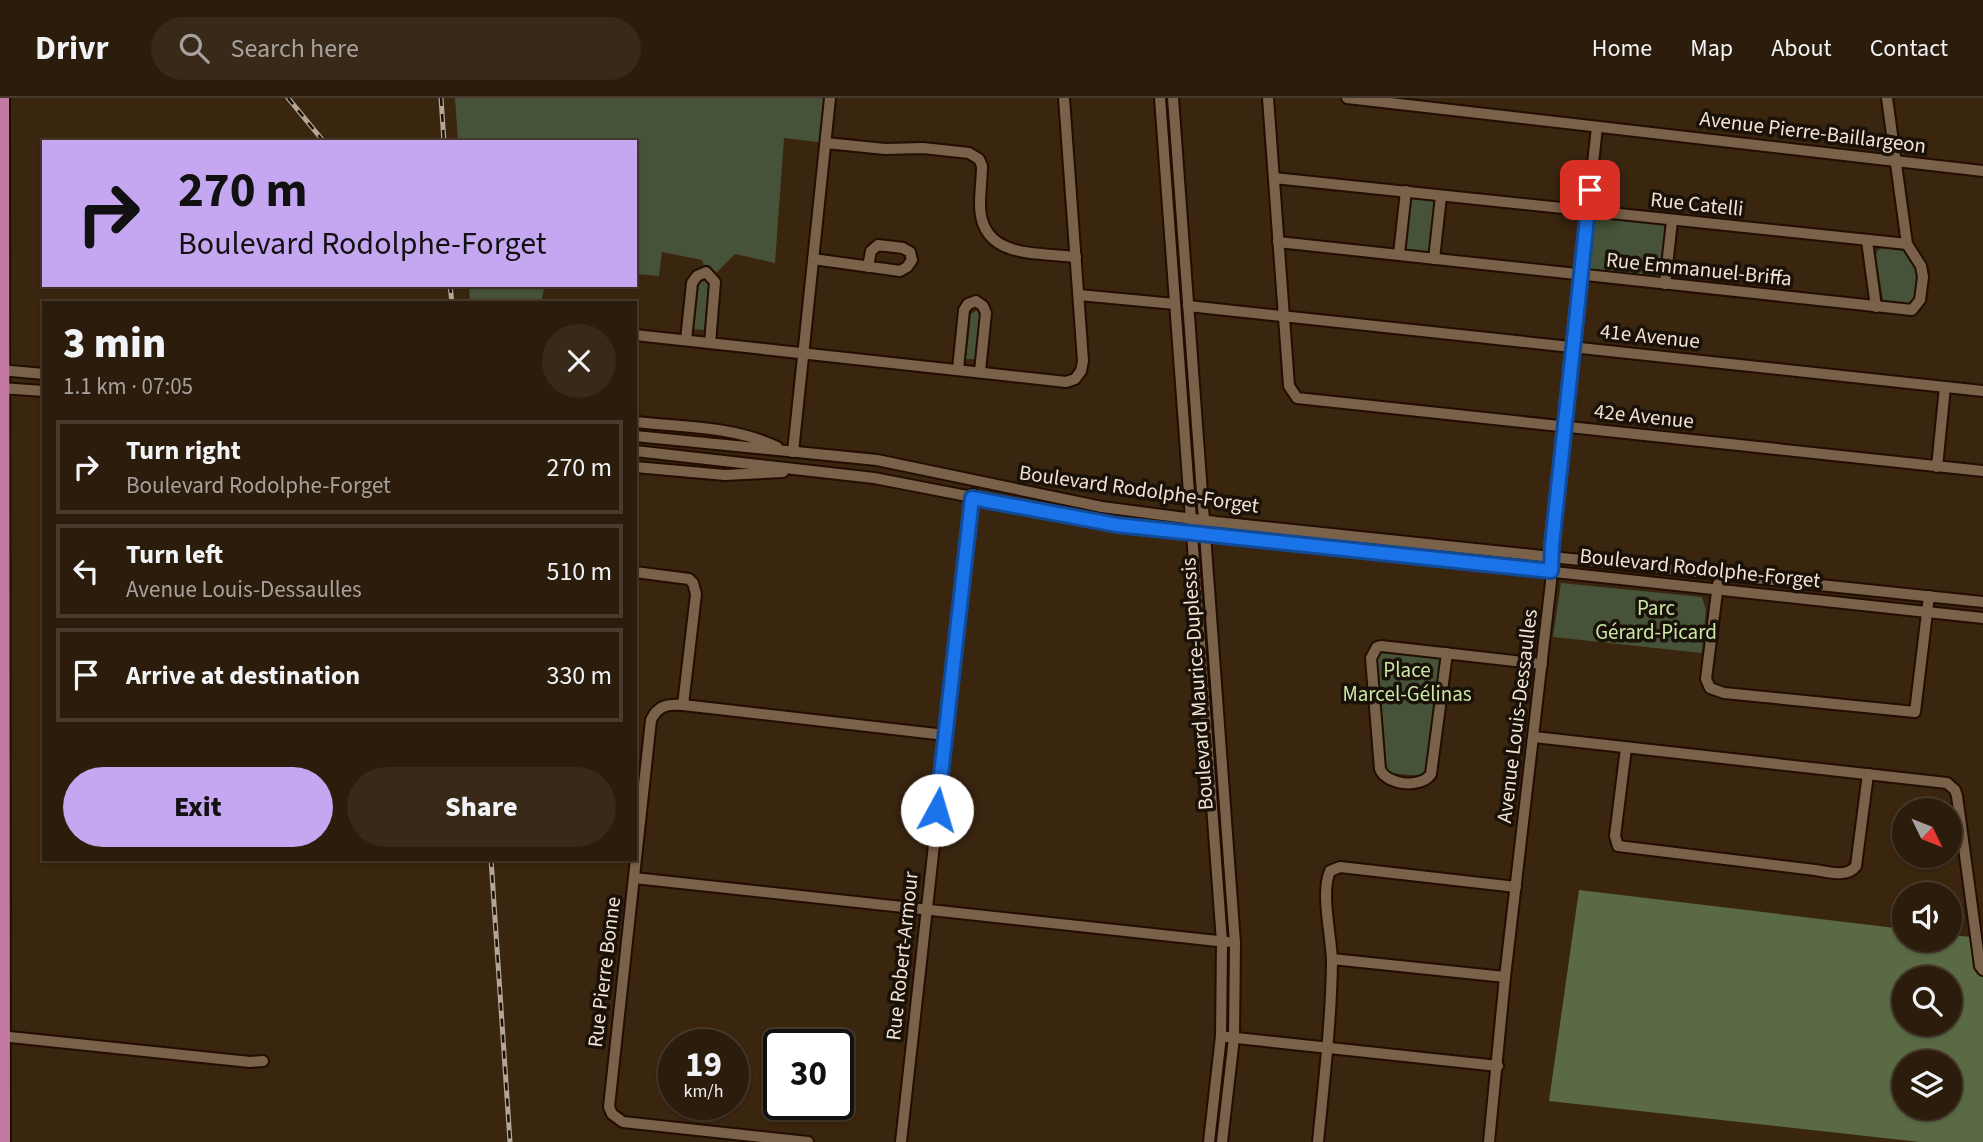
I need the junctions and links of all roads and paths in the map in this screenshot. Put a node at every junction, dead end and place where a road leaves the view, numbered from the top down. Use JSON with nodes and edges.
{"nodes":[{"id":1,"x":2,"y":98,"type":"edge"},
{"id":2,"x":830,"y":98,"type":"edge"},
{"id":3,"x":1063,"y":98,"type":"edge"},
{"id":4,"x":1160,"y":98,"type":"edge"},
{"id":5,"x":1172,"y":98,"type":"edge"},
{"id":6,"x":1268,"y":98,"type":"edge"},
{"id":7,"x":1347,"y":98,"type":"edge"},
{"id":8,"x":1887,"y":98,"type":"edge"},
{"id":9,"x":1448,"y":103,"type":"edge"},
{"id":10,"x":1597,"y":127,"type":"junction"},
{"id":11,"x":826,"y":143,"type":"junction"},
{"id":12,"x":1895,"y":161,"type":"junction"},
{"id":13,"x":1983,"y":171,"type":"edge"},
{"id":14,"x":1274,"y":178,"type":"junction"},
{"id":15,"x":1406,"y":191,"type":"junction"},
{"id":16,"x":1441,"y":196,"type":"junction"},
{"id":17,"x":1587,"y":211,"type":"junction"},
{"id":18,"x":1672,"y":221,"type":"junction"},
{"id":19,"x":1867,"y":241,"type":"junction"},
{"id":20,"x":1278,"y":242,"type":"junction"},
{"id":21,"x":1907,"y":244,"type":"junction"},
{"id":22,"x":1399,"y":254,"type":"junction"},
{"id":23,"x":1076,"y":257,"type":"junction"},
{"id":24,"x":813,"y":259,"type":"junction"},
{"id":25,"x":1434,"y":259,"type":"junction"},
{"id":26,"x":869,"y":267,"type":"dead end"},
{"id":27,"x":1580,"y":276,"type":"junction"},
{"id":28,"x":1665,"y":284,"type":"junction"},
{"id":29,"x":1079,"y":295,"type":"junction"},
{"id":30,"x":1175,"y":304,"type":"junction"},
{"id":31,"x":1188,"y":306,"type":"junction"},
{"id":32,"x":1876,"y":307,"type":"junction"},
{"id":33,"x":1284,"y":316,"type":"junction"},
{"id":34,"x":637,"y":335,"type":"edge"},
{"id":35,"x":686,"y":340,"type":"junction"},
{"id":36,"x":710,"y":343,"type":"junction"},
{"id":37,"x":1572,"y":347,"type":"junction"},
{"id":38,"x":804,"y":353,"type":"junction"},
{"id":39,"x":958,"y":369,"type":"junction"},
{"id":40,"x":2,"y":371,"type":"edge"},
{"id":41,"x":980,"y":372,"type":"junction"},
{"id":42,"x":42,"y":374,"type":"edge"},
{"id":43,"x":1945,"y":387,"type":"junction"},
{"id":44,"x":1,"y":388,"type":"edge"},
{"id":45,"x":42,"y":391,"type":"edge"},
{"id":46,"x":1983,"y":391,"type":"edge"},
{"id":47,"x":637,"y":422,"type":"edge"},
{"id":48,"x":1564,"y":427,"type":"junction"},
{"id":49,"x":637,"y":436,"type":"edge"},
{"id":50,"x":637,"y":451,"type":"edge"},
{"id":51,"x":789,"y":451,"type":"junction"},
{"id":52,"x":877,"y":460,"type":"junction"},
{"id":53,"x":637,"y":467,"type":"edge"},
{"id":54,"x":1937,"y":467,"type":"junction"},
{"id":55,"x":810,"y":470,"type":"junction"},
{"id":56,"x":1983,"y":471,"type":"edge"},
{"id":57,"x":874,"y":478,"type":"junction"},
{"id":58,"x":975,"y":482,"type":"junction"},
{"id":59,"x":972,"y":498,"type":"junction"},
{"id":60,"x":1191,"y":517,"type":"junction"},
{"id":61,"x":1205,"y":520,"type":"junction"},
{"id":62,"x":1192,"y":532,"type":"junction"},
{"id":63,"x":1206,"y":535,"type":"junction"},
{"id":64,"x":1551,"y":557,"type":"junction"},
{"id":65,"x":1551,"y":571,"type":"junction"},
{"id":66,"x":637,"y":572,"type":"edge"},
{"id":67,"x":1719,"y":574,"type":"junction"},
{"id":68,"x":1718,"y":589,"type":"junction"},
{"id":69,"x":1929,"y":596,"type":"junction"},
{"id":70,"x":1983,"y":602,"type":"edge"},
{"id":71,"x":1927,"y":612,"type":"junction"},
{"id":72,"x":1983,"y":618,"type":"edge"},
{"id":73,"x":1447,"y":653,"type":"junction"},
{"id":74,"x":1542,"y":664,"type":"junction"},
{"id":75,"x":683,"y":705,"type":"junction"},
{"id":76,"x":945,"y":736,"type":"junction"},
{"id":77,"x":1534,"y":737,"type":"junction"},
{"id":78,"x":1626,"y":748,"type":"junction"},
{"id":79,"x":1868,"y":774,"type":"junction"},
{"id":80,"x":637,"y":850,"type":"edge"},
{"id":81,"x":636,"y":861,"type":"edge"},
{"id":82,"x":634,"y":878,"type":"junction"},
{"id":83,"x":1983,"y":881,"type":"edge"},
{"id":84,"x":1970,"y":883,"type":"junction"},
{"id":85,"x":1516,"y":887,"type":"junction"},
{"id":86,"x":926,"y":909,"type":"junction"},
{"id":87,"x":1222,"y":942,"type":"junction"},
{"id":88,"x":1235,"y":943,"type":"junction"},
{"id":89,"x":1332,"y":959,"type":"junction"},
{"id":90,"x":1981,"y":968,"type":"edge"},
{"id":91,"x":1505,"y":977,"type":"junction"},
{"id":92,"x":1220,"y":1036,"type":"junction"},
{"id":93,"x":1,"y":1037,"type":"edge"},
{"id":94,"x":1234,"y":1038,"type":"junction"},
{"id":95,"x":1328,"y":1047,"type":"junction"},
{"id":96,"x":263,"y":1061,"type":"dead end"},
{"id":97,"x":1498,"y":1066,"type":"junction"},
{"id":98,"x":4,"y":1142,"type":"edge"},
{"id":99,"x":808,"y":1142,"type":"edge"},
{"id":100,"x":901,"y":1142,"type":"edge"},
{"id":101,"x":1209,"y":1142,"type":"edge"},
{"id":102,"x":1223,"y":1142,"type":"edge"},
{"id":103,"x":1318,"y":1142,"type":"edge"},
{"id":104,"x":1489,"y":1142,"type":"edge"}],
"edges":[{"from":1,"to":40,"type":"main road"},
{"from":2,"to":11,"type":"street"},
{"from":3,"to":23,"type":"street"},
{"from":4,"to":30,"type":"street","name":"Boulevard Maurice-Duplessis"},
{"from":5,"to":31,"type":"street","name":"Boulevard Maurice-Duplessis"},
{"from":6,"to":14,"type":"street"},
{"from":7,"to":9,"type":"street","name":"Avenue Pierre-Baillargeon"},
{"from":8,"to":12,"type":"street"},
{"from":9,"to":10,"type":"street","name":"Avenue Pierre-Baillargeon"},
{"from":10,"to":12,"type":"street","name":"Avenue Pierre-Baillargeon"},
{"from":10,"to":17,"type":"street","name":"Avenue Louis-Dessaulles"},
{"from":11,"to":23,"type":"street"},
{"from":11,"to":24,"type":"street"},
{"from":12,"to":13,"type":"street","name":"Avenue Pierre-Baillargeon"},
{"from":12,"to":21,"type":"street"},
{"from":14,"to":15,"type":"street","name":"Rue Catelli"},
{"from":14,"to":20,"type":"street"},
{"from":15,"to":16,"type":"street","name":"Rue Catelli"},
{"from":15,"to":22,"type":"street"},
{"from":16,"to":17,"type":"street","name":"Rue Catelli"},
{"from":16,"to":25,"type":"street"},
{"from":17,"to":18,"type":"street","name":"Rue Catelli"},
{"from":17,"to":27,"type":"street","name":"Avenue Louis-Dessaulles"},
{"from":18,"to":19,"type":"street","name":"Rue Catelli"},
{"from":18,"to":28,"type":"street"},
{"from":19,"to":21,"type":"street","name":"Rue Catelli"},
{"from":19,"to":32,"type":"street"},
{"from":20,"to":22,"type":"street","name":"Rue Emmanuel-Briffa"},
{"from":20,"to":33,"type":"street"},
{"from":21,"to":32,"type":"street","name":"Rue Emmanuel-Briffa"},
{"from":22,"to":25,"type":"street","name":"Rue Emmanuel-Briffa"},
{"from":23,"to":29,"type":"street"},
{"from":24,"to":26,"type":"street"},
{"from":24,"to":38,"type":"street"},
{"from":25,"to":27,"type":"street","name":"Rue Emmanuel-Briffa"},
{"from":27,"to":28,"type":"street","name":"Rue Emmanuel-Briffa"},
{"from":27,"to":37,"type":"street","name":"Avenue Louis-Dessaulles"},
{"from":28,"to":32,"type":"street","name":"Rue Emmanuel-Briffa"},
{"from":29,"to":30,"type":"street"},
{"from":29,"to":41,"type":"street"},
{"from":30,"to":60,"type":"street","name":"Boulevard Maurice-Duplessis"},
{"from":31,"to":33,"type":"street","name":"41e Avenue"},
{"from":31,"to":61,"type":"street","name":"Boulevard Maurice-Duplessis"},
{"from":33,"to":37,"type":"street","name":"41e Avenue"},
{"from":33,"to":48,"type":"street","name":"42e Avenue"},
{"from":34,"to":35,"type":"street"},
{"from":35,"to":36,"type":"street"},
{"from":35,"to":36,"type":"street"},
{"from":36,"to":38,"type":"street"},
{"from":37,"to":43,"type":"street","name":"41e Avenue"},
{"from":37,"to":48,"type":"street","name":"Avenue Louis-Dessaulles"},
{"from":38,"to":39,"type":"street"},
{"from":38,"to":51,"type":"street"},
{"from":39,"to":41,"type":"street"},
{"from":39,"to":41,"type":"street"},
{"from":40,"to":42,"type":"street"},
{"from":40,"to":44,"type":"main road"},
{"from":43,"to":46,"type":"street","name":"41e Avenue"},
{"from":43,"to":54,"type":"street"},
{"from":44,"to":45,"type":"street"},
{"from":44,"to":93,"type":"main road"},
{"from":47,"to":51,"type":"street","name":"Boulevard Rodolphe-Forget"},
{"from":48,"to":54,"type":"street","name":"42e Avenue"},
{"from":48,"to":64,"type":"street","name":"Avenue Louis-Dessaulles"},
{"from":49,"to":51,"type":"street","name":"Boulevard Rodolphe-Forget"},
{"from":50,"to":55,"type":"street","name":"Boulevard Rodolphe-Forget"},
{"from":51,"to":52,"type":"street","name":"Boulevard Rodolphe-Forget"},
{"from":52,"to":57,"type":"street"},
{"from":52,"to":58,"type":"street","name":"Boulevard Rodolphe-Forget"},
{"from":53,"to":55,"type":"street"},
{"from":54,"to":56,"type":"street","name":"42e Avenue"},
{"from":55,"to":57,"type":"street","name":"Boulevard Rodolphe-Forget"},
{"from":57,"to":59,"type":"street","name":"Boulevard Rodolphe-Forget"},
{"from":58,"to":59,"type":"street","name":"Rue Robert-Armour"},
{"from":58,"to":60,"type":"street","name":"Boulevard Rodolphe-Forget"},
{"from":59,"to":62,"type":"street","name":"Boulevard Rodolphe-Forget"},
{"from":59,"to":76,"type":"street","name":"Rue Robert-Armour"},
{"from":60,"to":61,"type":"street","name":"Boulevard Rodolphe-Forget"},
{"from":60,"to":62,"type":"street","name":"Boulevard Maurice-Duplessis"},
{"from":61,"to":63,"type":"street","name":"Boulevard Maurice-Duplessis"},
{"from":61,"to":64,"type":"street","name":"Boulevard Rodolphe-Forget"},
{"from":62,"to":63,"type":"street","name":"Boulevard Rodolphe-Forget"},
{"from":62,"to":87,"type":"street","name":"Boulevard Maurice-Duplessis"},
{"from":63,"to":65,"type":"street","name":"Boulevard Rodolphe-Forget"},
{"from":63,"to":88,"type":"street","name":"Boulevard Maurice-Duplessis"},
{"from":64,"to":65,"type":"street","name":"Avenue Louis-Dessaulles"},
{"from":64,"to":67,"type":"street","name":"Boulevard Rodolphe-Forget"},
{"from":65,"to":68,"type":"street","name":"Boulevard Rodolphe-Forget"},
{"from":65,"to":74,"type":"street","name":"Avenue Louis-Dessaulles"},
{"from":66,"to":75,"type":"street"},
{"from":67,"to":68,"type":"street"},
{"from":67,"to":69,"type":"street","name":"Boulevard Rodolphe-Forget"},
{"from":68,"to":71,"type":"street","name":"Boulevard Rodolphe-Forget"},
{"from":68,"to":71,"type":"street"},
{"from":69,"to":70,"type":"street","name":"Boulevard Rodolphe-Forget"},
{"from":69,"to":71,"type":"street"},
{"from":71,"to":72,"type":"street","name":"Boulevard Rodolphe-Forget"},
{"from":73,"to":73,"type":"street"},
{"from":73,"to":74,"type":"street"},
{"from":74,"to":77,"type":"street","name":"Avenue Louis-Dessaulles"},
{"from":75,"to":76,"type":"street"},
{"from":75,"to":80,"type":"street","name":"Rue Pierre Bonne"},
{"from":76,"to":86,"type":"street","name":"Rue Robert-Armour"},
{"from":77,"to":78,"type":"street"},
{"from":77,"to":85,"type":"street","name":"Avenue Louis-Dessaulles"},
{"from":78,"to":79,"type":"street"},
{"from":78,"to":79,"type":"street"},
{"from":79,"to":84,"type":"street"},
{"from":81,"to":82,"type":"street","name":"Rue Pierre Bonne"},
{"from":82,"to":86,"type":"street"},
{"from":82,"to":99,"type":"street","name":"Rue Pierre Bonne"},
{"from":83,"to":84,"type":"street"},
{"from":84,"to":90,"type":"street"},
{"from":85,"to":89,"type":"street"},
{"from":85,"to":91,"type":"street","name":"Avenue Louis-Dessaulles"},
{"from":86,"to":87,"type":"street"},
{"from":86,"to":100,"type":"street","name":"Rue Robert-Armour"},
{"from":87,"to":88,"type":"street"},
{"from":87,"to":92,"type":"street","name":"Boulevard Maurice-Duplessis"},
{"from":88,"to":94,"type":"street","name":"Boulevard Maurice-Duplessis"},
{"from":89,"to":91,"type":"street"},
{"from":89,"to":95,"type":"street"},
{"from":91,"to":97,"type":"street","name":"Avenue Louis-Dessaulles"},
{"from":92,"to":94,"type":"street"},
{"from":92,"to":101,"type":"street","name":"Boulevard Maurice-Duplessis"},
{"from":93,"to":96,"type":"street"},
{"from":93,"to":98,"type":"main road"},
{"from":94,"to":95,"type":"street"},
{"from":94,"to":102,"type":"street","name":"Boulevard Maurice-Duplessis"},
{"from":95,"to":97,"type":"street"},
{"from":95,"to":103,"type":"street"},
{"from":97,"to":104,"type":"street","name":"Avenue Louis-Dessaulles"}]}
